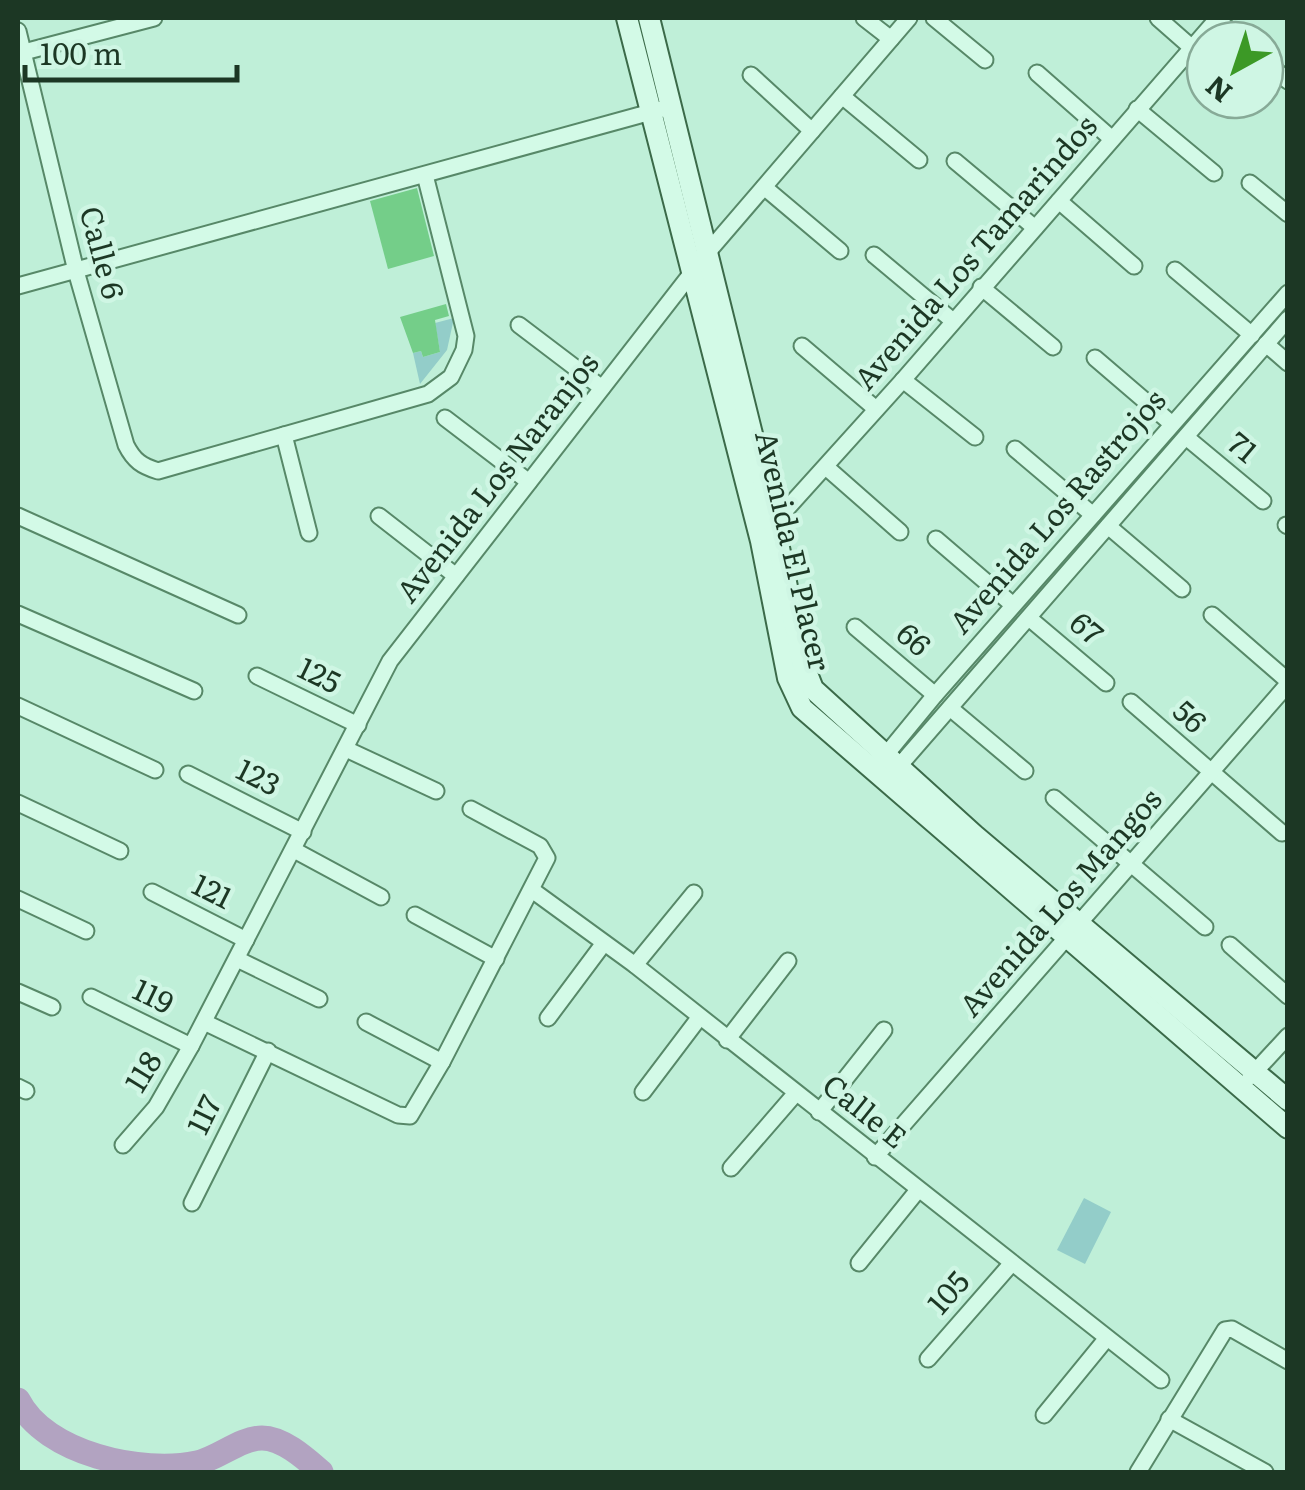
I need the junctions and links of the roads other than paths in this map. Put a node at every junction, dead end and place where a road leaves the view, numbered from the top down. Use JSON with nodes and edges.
{"nodes":[{"id":1,"x":154,"y":18,"type":"edge"},
{"id":2,"x":627,"y":18,"type":"edge"},
{"id":3,"x":648,"y":18,"type":"edge"},
{"id":4,"x":864,"y":18,"type":"edge"},
{"id":5,"x":910,"y":18,"type":"edge"},
{"id":6,"x":934,"y":18,"type":"edge"},
{"id":7,"x":1158,"y":18,"type":"edge"},
{"id":8,"x":18,"y":31,"type":"edge"},
{"id":9,"x":891,"y":39,"type":"junction"},
{"id":10,"x":1185,"y":43,"type":"edge"},
{"id":11,"x":24,"y":52,"type":"junction"},
{"id":12,"x":1185,"y":55,"type":"edge"},
{"id":13,"x":985,"y":60,"type":"dead end"},
{"id":14,"x":1037,"y":73,"type":"dead end"},
{"id":15,"x":751,"y":75,"type":"dead end"},
{"id":16,"x":842,"y":96,"type":"junction"},
{"id":17,"x":661,"y":109,"type":"junction"},
{"id":18,"x":1137,"y":110,"type":"junction"},
{"id":19,"x":812,"y":131,"type":"junction"},
{"id":20,"x":1112,"y":139,"type":"junction"},
{"id":21,"x":919,"y":160,"type":"dead end"},
{"id":22,"x":955,"y":161,"type":"dead end"},
{"id":23,"x":1214,"y":172,"type":"dead end"},
{"id":24,"x":425,"y":175,"type":"junction"},
{"id":25,"x":1250,"y":183,"type":"dead end"},
{"id":26,"x":764,"y":187,"type":"junction"},
{"id":27,"x":1058,"y":201,"type":"junction"},
{"id":28,"x":1288,"y":214,"type":"edge"},
{"id":29,"x":1034,"y":228,"type":"junction"},
{"id":30,"x":840,"y":251,"type":"dead end"},
{"id":31,"x":708,"y":252,"type":"junction"},
{"id":32,"x":874,"y":255,"type":"dead end"},
{"id":33,"x":1134,"y":266,"type":"dead end"},
{"id":34,"x":1175,"y":270,"type":"dead end"},
{"id":35,"x":76,"y":271,"type":"junction"},
{"id":36,"x":693,"y":272,"type":"junction"},
{"id":37,"x":18,"y":286,"type":"edge"},
{"id":38,"x":981,"y":287,"type":"junction"},
{"id":39,"x":1288,"y":293,"type":"edge"},
{"id":40,"x":1288,"y":319,"type":"edge"},
{"id":41,"x":954,"y":320,"type":"junction"},
{"id":42,"x":519,"y":325,"type":"dead end"},
{"id":43,"x":1259,"y":340,"type":"junction"},
{"id":44,"x":802,"y":346,"type":"dead end"},
{"id":45,"x":1053,"y":347,"type":"dead end"},
{"id":46,"x":1094,"y":358,"type":"dead end"},
{"id":47,"x":1288,"y":363,"type":"edge"},
{"id":48,"x":903,"y":380,"type":"junction"},
{"id":49,"x":602,"y":388,"type":"junction"},
{"id":50,"x":876,"y":409,"type":"junction"},
{"id":51,"x":445,"y":418,"type":"dead end"},
{"id":52,"x":1172,"y":424,"type":"junction"},
{"id":53,"x":284,"y":435,"type":"junction"},
{"id":54,"x":1186,"y":436,"type":"junction"},
{"id":55,"x":975,"y":437,"type":"dead end"},
{"id":56,"x":1014,"y":449,"type":"dead end"},
{"id":57,"x":826,"y":468,"type":"junction"},
{"id":58,"x":529,"y":482,"type":"junction"},
{"id":59,"x":1263,"y":501,"type":"dead end"},
{"id":60,"x":379,"y":516,"type":"dead end"},
{"id":61,"x":1093,"y":516,"type":"junction"},
{"id":62,"x":18,"y":517,"type":"edge"},
{"id":63,"x":774,"y":523,"type":"junction"},
{"id":64,"x":1108,"y":526,"type":"junction"},
{"id":65,"x":900,"y":532,"type":"dead end"},
{"id":66,"x":309,"y":533,"type":"dead end"},
{"id":67,"x":936,"y":539,"type":"dead end"},
{"id":68,"x":456,"y":576,"type":"junction"},
{"id":69,"x":1182,"y":588,"type":"dead end"},
{"id":70,"x":1013,"y":605,"type":"junction"},
{"id":71,"x":18,"y":614,"type":"edge"},
{"id":72,"x":238,"y":615,"type":"dead end"},
{"id":73,"x":1212,"y":615,"type":"dead end"},
{"id":74,"x":1029,"y":618,"type":"junction"},
{"id":75,"x":855,"y":627,"type":"dead end"},
{"id":76,"x":256,"y":676,"type":"dead end"},
{"id":77,"x":1288,"y":682,"type":"edge"},
{"id":78,"x":1106,"y":683,"type":"dead end"},
{"id":79,"x":194,"y":691,"type":"dead end"},
{"id":80,"x":935,"y":695,"type":"junction"},
{"id":81,"x":1131,"y":702,"type":"dead end"},
{"id":82,"x":18,"y":706,"type":"edge"},
{"id":83,"x":950,"y":708,"type":"junction"},
{"id":84,"x":358,"y":725,"type":"junction"},
{"id":85,"x":346,"y":748,"type":"junction"},
{"id":86,"x":886,"y":768,"type":"junction"},
{"id":87,"x":155,"y":770,"type":"dead end"},
{"id":88,"x":1025,"y":771,"type":"dead end"},
{"id":89,"x":1211,"y":772,"type":"junction"},
{"id":90,"x":188,"y":774,"type":"dead end"},
{"id":91,"x":436,"y":791,"type":"dead end"},
{"id":92,"x":1054,"y":798,"type":"dead end"},
{"id":93,"x":18,"y":803,"type":"edge"},
{"id":94,"x":470,"y":809,"type":"dead end"},
{"id":95,"x":304,"y":832,"type":"junction"},
{"id":96,"x":1282,"y":833,"type":"dead end"},
{"id":97,"x":294,"y":850,"type":"junction"},
{"id":98,"x":120,"y":851,"type":"dead end"},
{"id":99,"x":1132,"y":864,"type":"junction"},
{"id":100,"x":532,"y":890,"type":"junction"},
{"id":101,"x":152,"y":892,"type":"dead end"},
{"id":102,"x":694,"y":893,"type":"dead end"},
{"id":103,"x":381,"y":896,"type":"dead end"},
{"id":104,"x":18,"y":899,"type":"edge"},
{"id":105,"x":415,"y":915,"type":"dead end"},
{"id":106,"x":1205,"y":927,"type":"dead end"},
{"id":107,"x":1074,"y":930,"type":"junction"},
{"id":108,"x":86,"y":931,"type":"dead end"},
{"id":109,"x":246,"y":940,"type":"junction"},
{"id":110,"x":604,"y":943,"type":"junction"},
{"id":111,"x":1230,"y":945,"type":"dead end"},
{"id":112,"x":237,"y":958,"type":"junction"},
{"id":113,"x":496,"y":959,"type":"junction"},
{"id":114,"x":788,"y":961,"type":"dead end"},
{"id":115,"x":634,"y":965,"type":"junction"},
{"id":116,"x":18,"y":992,"type":"edge"},
{"id":117,"x":1288,"y":996,"type":"edge"},
{"id":118,"x":91,"y":997,"type":"dead end"},
{"id":119,"x":319,"y":998,"type":"dead end"},
{"id":120,"x":52,"y":1007,"type":"dead end"},
{"id":121,"x":548,"y":1018,"type":"dead end"},
{"id":122,"x":699,"y":1018,"type":"junction"},
{"id":123,"x":204,"y":1022,"type":"junction"},
{"id":124,"x":366,"y":1022,"type":"dead end"},
{"id":125,"x":884,"y":1030,"type":"dead end"},
{"id":126,"x":1288,"y":1036,"type":"edge"},
{"id":127,"x":727,"y":1040,"type":"junction"},
{"id":128,"x":191,"y":1046,"type":"junction"},
{"id":129,"x":268,"y":1051,"type":"junction"},
{"id":130,"x":442,"y":1062,"type":"junction"},
{"id":131,"x":1248,"y":1080,"type":"junction"},
{"id":132,"x":643,"y":1092,"type":"dead end"},
{"id":133,"x":796,"y":1093,"type":"junction"},
{"id":134,"x":1288,"y":1100,"type":"edge"},
{"id":135,"x":819,"y":1112,"type":"junction"},
{"id":136,"x":1288,"y":1128,"type":"edge"},
{"id":137,"x":123,"y":1145,"type":"dead end"},
{"id":138,"x":875,"y":1157,"type":"junction"},
{"id":139,"x":731,"y":1168,"type":"dead end"},
{"id":140,"x":918,"y":1190,"type":"junction"},
{"id":141,"x":192,"y":1204,"type":"dead end"},
{"id":142,"x":858,"y":1263,"type":"dead end"},
{"id":143,"x":1012,"y":1263,"type":"junction"},
{"id":144,"x":1107,"y":1338,"type":"junction"},
{"id":145,"x":928,"y":1358,"type":"dead end"},
{"id":146,"x":1288,"y":1361,"type":"edge"},
{"id":147,"x":1161,"y":1380,"type":"dead end"},
{"id":148,"x":1044,"y":1415,"type":"dead end"},
{"id":149,"x":1169,"y":1418,"type":"junction"},
{"id":150,"x":1138,"y":1472,"type":"edge"},
{"id":151,"x":1264,"y":1472,"type":"edge"}],
"edges":[{"from":1,"to":11,"type":"street"},
{"from":2,"to":17,"type":"street","name":"Avenida El Placer"},
{"from":3,"to":17,"type":"street","name":"Avenida El Placer"},
{"from":4,"to":9,"type":"street"},
{"from":5,"to":9,"type":"street","name":"Avenida Los Naranjos"},
{"from":6,"to":13,"type":"street"},
{"from":7,"to":10,"type":"street"},
{"from":8,"to":11,"type":"street","name":"Calle 6"},
{"from":9,"to":16,"type":"street","name":"Avenida Los Naranjos"},
{"from":11,"to":35,"type":"street","name":"Calle 6"},
{"from":12,"to":18,"type":"street","name":"Avenida Los Tamarindos"},
{"from":14,"to":20,"type":"street"},
{"from":15,"to":19,"type":"street"},
{"from":16,"to":19,"type":"street","name":"Avenida Los Naranjos"},
{"from":16,"to":21,"type":"street"},
{"from":17,"to":24,"type":"street"},
{"from":17,"to":31,"type":"street","name":"Avenida El Placer"},
{"from":17,"to":36,"type":"street","name":"Avenida El Placer"},
{"from":18,"to":20,"type":"street","name":"Avenida Los Tamarindos"},
{"from":18,"to":23,"type":"street"},
{"from":19,"to":26,"type":"street","name":"Avenida Los Naranjos"},
{"from":20,"to":27,"type":"street","name":"Avenida Los Tamarindos"},
{"from":22,"to":29,"type":"street"},
{"from":24,"to":35,"type":"street"},
{"from":24,"to":53,"type":"street"},
{"from":25,"to":28,"type":"street"},
{"from":26,"to":30,"type":"street"},
{"from":26,"to":31,"type":"street","name":"Avenida Los Naranjos"},
{"from":27,"to":29,"type":"street","name":"Avenida Los Tamarindos"},
{"from":27,"to":33,"type":"street"},
{"from":29,"to":38,"type":"street","name":"Avenida Los Tamarindos"},
{"from":31,"to":36,"type":"street","name":"Avenida Los Naranjos"},
{"from":31,"to":63,"type":"street","name":"Avenida El Placer"},
{"from":32,"to":41,"type":"street"},
{"from":34,"to":43,"type":"street"},
{"from":35,"to":37,"type":"street"},
{"from":35,"to":53,"type":"street","name":"Calle 6"},
{"from":36,"to":49,"type":"street","name":"Avenida Los Naranjos"},
{"from":36,"to":86,"type":"street","name":"Avenida El Placer"},
{"from":38,"to":41,"type":"street","name":"Avenida Los Tamarindos"},
{"from":38,"to":45,"type":"street"},
{"from":39,"to":43,"type":"street","name":"Avenida Los Rastrojos"},
{"from":40,"to":43,"type":"street","name":"Avenida Los Rastrojos"},
{"from":41,"to":48,"type":"street","name":"Avenida Los Tamarindos"},
{"from":42,"to":49,"type":"street"},
{"from":43,"to":47,"type":"street"},
{"from":43,"to":52,"type":"street","name":"Avenida Los Rastrojos"},
{"from":43,"to":54,"type":"street","name":"Avenida Los Rastrojos"},
{"from":44,"to":50,"type":"street"},
{"from":46,"to":52,"type":"street"},
{"from":48,"to":50,"type":"street","name":"Avenida Los Tamarindos"},
{"from":48,"to":55,"type":"street"},
{"from":49,"to":58,"type":"street","name":"Avenida Los Naranjos"},
{"from":50,"to":57,"type":"street","name":"Avenida Los Tamarindos"},
{"from":51,"to":58,"type":"street"},
{"from":52,"to":61,"type":"street","name":"Avenida Los Rastrojos"},
{"from":53,"to":66,"type":"street"},
{"from":54,"to":59,"type":"street","name":"71"},
{"from":54,"to":64,"type":"street","name":"Avenida Los Rastrojos"},
{"from":56,"to":61,"type":"street"},
{"from":57,"to":63,"type":"street","name":"Avenida Los Tamarindos"},
{"from":57,"to":65,"type":"street"},
{"from":58,"to":68,"type":"street","name":"Avenida Los Naranjos"},
{"from":60,"to":68,"type":"street"},
{"from":61,"to":70,"type":"street","name":"Avenida Los Rastrojos"},
{"from":62,"to":72,"type":"street"},
{"from":63,"to":86,"type":"street","name":"Avenida El Placer"},
{"from":64,"to":69,"type":"street"},
{"from":64,"to":74,"type":"street","name":"Avenida Los Rastrojos"},
{"from":67,"to":70,"type":"street"},
{"from":68,"to":84,"type":"street","name":"Avenida Los Naranjos"},
{"from":70,"to":80,"type":"street","name":"Avenida Los Rastrojos"},
{"from":71,"to":79,"type":"street"},
{"from":73,"to":77,"type":"street"},
{"from":74,"to":78,"type":"street","name":"67"},
{"from":74,"to":83,"type":"street","name":"Avenida Los Rastrojos"},
{"from":75,"to":80,"type":"street","name":"66"},
{"from":76,"to":84,"type":"street","name":"125"},
{"from":77,"to":89,"type":"street","name":"Avenida Los Mangos"},
{"from":80,"to":86,"type":"street","name":"Avenida Los Rastrojos"},
{"from":81,"to":89,"type":"street","name":"56"},
{"from":82,"to":87,"type":"street"},
{"from":83,"to":86,"type":"street","name":"Avenida Los Rastrojos"},
{"from":83,"to":88,"type":"street"},
{"from":84,"to":85,"type":"street","name":"Avenida Los Naranjos"},
{"from":85,"to":91,"type":"street"},
{"from":85,"to":95,"type":"street","name":"Avenida Los Naranjos"},
{"from":86,"to":107,"type":"street","name":"Avenida El Placer"},
{"from":89,"to":96,"type":"street","name":"56"},
{"from":89,"to":99,"type":"street","name":"Avenida Los Mangos"},
{"from":90,"to":95,"type":"street","name":"123"},
{"from":92,"to":99,"type":"street"},
{"from":93,"to":98,"type":"street"},
{"from":94,"to":100,"type":"street"},
{"from":95,"to":97,"type":"street","name":"Avenida Los Naranjos"},
{"from":97,"to":103,"type":"street"},
{"from":97,"to":109,"type":"street","name":"Avenida Los Naranjos"},
{"from":99,"to":106,"type":"street"},
{"from":99,"to":107,"type":"street","name":"Avenida Los Mangos"},
{"from":100,"to":110,"type":"street","name":"Calle E"},
{"from":100,"to":113,"type":"street"},
{"from":101,"to":109,"type":"street","name":"121"},
{"from":102,"to":115,"type":"street"},
{"from":104,"to":108,"type":"street"},
{"from":105,"to":113,"type":"street"},
{"from":107,"to":131,"type":"street","name":"Avenida El Placer"},
{"from":107,"to":138,"type":"street","name":"Avenida Los Mangos"},
{"from":109,"to":112,"type":"street","name":"Avenida Los Naranjos"},
{"from":110,"to":115,"type":"street","name":"Calle E"},
{"from":110,"to":121,"type":"street"},
{"from":111,"to":117,"type":"street"},
{"from":112,"to":119,"type":"street"},
{"from":112,"to":123,"type":"street","name":"Avenida Los Naranjos"},
{"from":113,"to":130,"type":"street"},
{"from":114,"to":127,"type":"street"},
{"from":115,"to":122,"type":"street","name":"Calle E"},
{"from":116,"to":120,"type":"street"},
{"from":118,"to":128,"type":"street","name":"119"},
{"from":122,"to":127,"type":"street","name":"Calle E"},
{"from":122,"to":132,"type":"street"},
{"from":123,"to":128,"type":"street","name":"118"},
{"from":123,"to":129,"type":"street"},
{"from":124,"to":130,"type":"street"},
{"from":125,"to":135,"type":"street"},
{"from":126,"to":131,"type":"street"},
{"from":127,"to":133,"type":"street","name":"Calle E"},
{"from":128,"to":137,"type":"street","name":"118"},
{"from":129,"to":130,"type":"street"},
{"from":129,"to":141,"type":"street","name":"117"},
{"from":131,"to":134,"type":"street","name":"Avenida El Placer"},
{"from":131,"to":136,"type":"street","name":"Avenida El Placer"},
{"from":133,"to":135,"type":"street","name":"Calle E"},
{"from":133,"to":139,"type":"street"},
{"from":135,"to":138,"type":"street","name":"Calle E"},
{"from":138,"to":140,"type":"street","name":"Calle E"},
{"from":140,"to":142,"type":"street"},
{"from":140,"to":143,"type":"street","name":"Calle E"},
{"from":143,"to":144,"type":"street","name":"Calle E"},
{"from":143,"to":145,"type":"street","name":"105"},
{"from":144,"to":147,"type":"street","name":"Calle E"},
{"from":144,"to":148,"type":"street"},
{"from":146,"to":149,"type":"street"},
{"from":149,"to":150,"type":"street"},
{"from":149,"to":151,"type":"street"}]}
